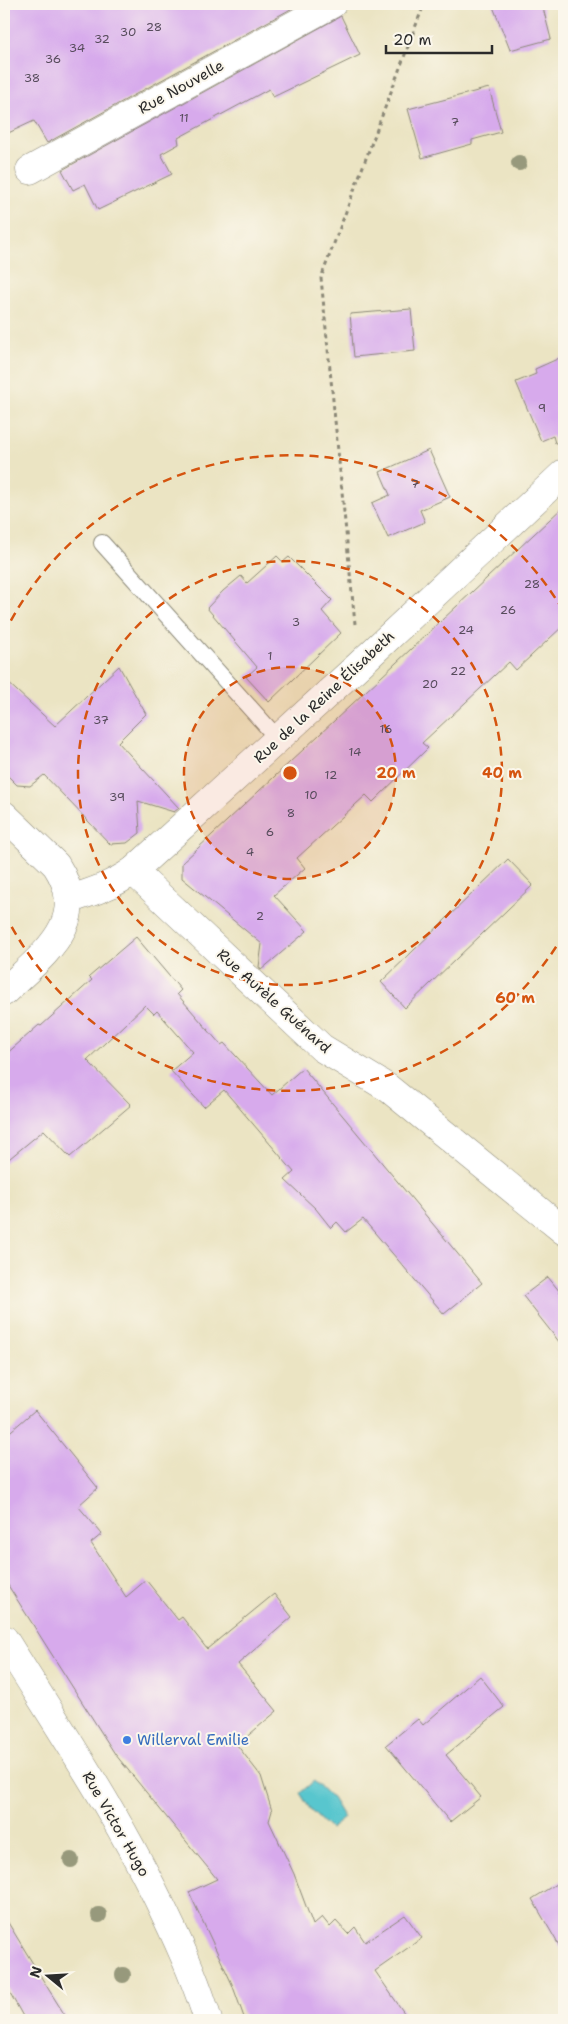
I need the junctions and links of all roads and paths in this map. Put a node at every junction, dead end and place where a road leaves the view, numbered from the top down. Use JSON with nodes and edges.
{"nodes":[{"id":1,"x":332,"y":4,"type":"edge"},
{"id":2,"x":424,"y":4,"type":"edge"},
{"id":3,"x":30,"y":170,"type":"dead end"},
{"id":4,"x":564,"y":473,"type":"edge"},
{"id":5,"x":102,"y":543,"type":"dead end"},
{"id":6,"x":360,"y":665,"type":"junction"},
{"id":7,"x":278,"y":740,"type":"junction"},
{"id":8,"x":4,"y":815,"type":"edge"},
{"id":9,"x":133,"y":871,"type":"junction"},
{"id":10,"x":70,"y":899,"type":"junction"},
{"id":11,"x":4,"y":992,"type":"edge"},
{"id":12,"x":564,"y":1231,"type":"edge"},
{"id":13,"x":4,"y":1639,"type":"edge"},
{"id":14,"x":208,"y":2020,"type":"edge"}],
"edges":[{"from":1,"to":3,"type":"street","name":"Rue Nouvelle"},
{"from":2,"to":6,"type":"path"},
{"from":4,"to":6,"type":"street","name":"Rue de la Reine Élisabeth"},
{"from":5,"to":7,"type":"lane"},
{"from":6,"to":7,"type":"street","name":"Rue de la Reine Élisabeth"},
{"from":7,"to":9,"type":"street","name":"Rue de la Reine Élisabeth"},
{"from":8,"to":10,"type":"street"},
{"from":9,"to":10,"type":"street","name":"Rue de la Reine Élisabeth"},
{"from":9,"to":12,"type":"street","name":"Rue Aurèle Guénard"},
{"from":10,"to":11,"type":"street"},
{"from":13,"to":14,"type":"street","name":"Rue Victor Hugo"}]}
